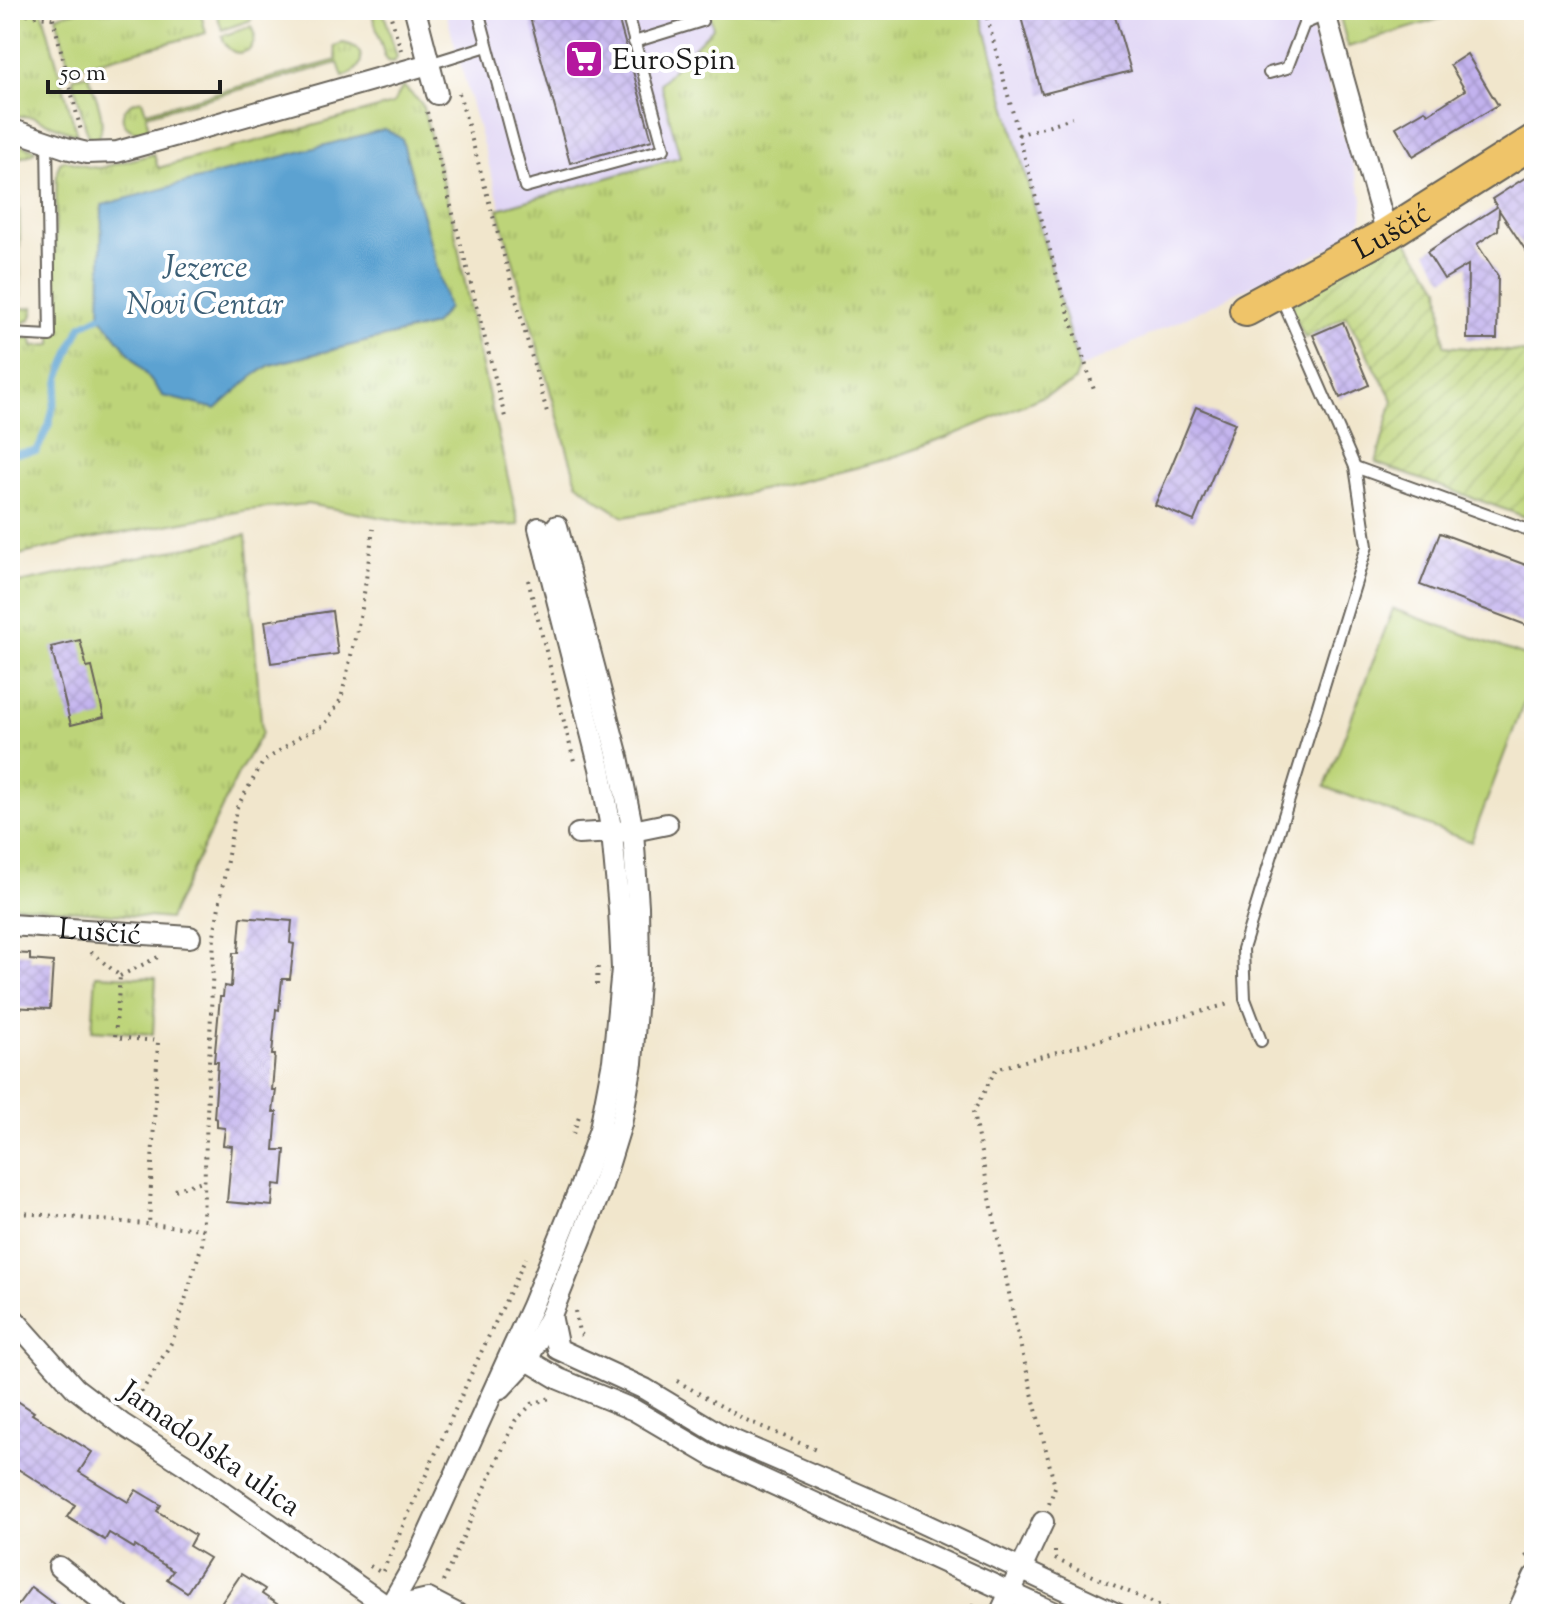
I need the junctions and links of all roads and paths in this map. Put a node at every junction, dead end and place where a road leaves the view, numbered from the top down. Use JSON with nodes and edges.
{"nodes":[{"id":1,"x":20,"y":10,"type":"edge"},
{"id":2,"x":51,"y":10,"type":"edge"},
{"id":3,"x":389,"y":10,"type":"edge"},
{"id":4,"x":415,"y":10,"type":"edge"},
{"id":5,"x":478,"y":10,"type":"edge"},
{"id":6,"x":626,"y":10,"type":"edge"},
{"id":7,"x":985,"y":10,"type":"edge"},
{"id":8,"x":1325,"y":12,"type":"edge"},
{"id":9,"x":53,"y":19,"type":"junction"},
{"id":10,"x":702,"y":21,"type":"dead end"},
{"id":11,"x":634,"y":42,"type":"junction"},
{"id":12,"x":487,"y":46,"type":"junction"},
{"id":13,"x":449,"y":58,"type":"junction"},
{"id":14,"x":429,"y":64,"type":"junction"},
{"id":15,"x":407,"y":71,"type":"junction"},
{"id":16,"x":1269,"y":73,"type":"dead end"},
{"id":17,"x":437,"y":94,"type":"dead end"},
{"id":18,"x":1072,"y":118,"type":"dead end"},
{"id":19,"x":10,"y":129,"type":"edge"},
{"id":20,"x":1018,"y":135,"type":"junction"},
{"id":21,"x":47,"y":141,"type":"junction"},
{"id":22,"x":1534,"y":141,"type":"edge"},
{"id":23,"x":87,"y":153,"type":"junction"},
{"id":24,"x":1387,"y":234,"type":"junction"},
{"id":25,"x":1279,"y":292,"type":"junction"},
{"id":26,"x":1246,"y":310,"type":"dead end"},
{"id":27,"x":10,"y":334,"type":"edge"},
{"id":28,"x":1095,"y":393,"type":"dead end"},
{"id":29,"x":547,"y":412,"type":"dead end"},
{"id":30,"x":506,"y":421,"type":"dead end"},
{"id":31,"x":1355,"y":467,"type":"junction"},
{"id":32,"x":373,"y":529,"type":"dead end"},
{"id":33,"x":1534,"y":532,"type":"edge"},
{"id":34,"x":527,"y":578,"type":"dead end"},
{"id":35,"x":578,"y":777,"type":"dead end"},
{"id":36,"x":667,"y":824,"type":"dead end"},
{"id":37,"x":633,"y":831,"type":"junction"},
{"id":38,"x":612,"y":833,"type":"junction"},
{"id":39,"x":578,"y":834,"type":"dead end"},
{"id":40,"x":10,"y":925,"type":"edge"},
{"id":41,"x":190,"y":937,"type":"dead end"},
{"id":42,"x":88,"y":950,"type":"dead end"},
{"id":43,"x":598,"y":953,"type":"dead end"},
{"id":44,"x":158,"y":957,"type":"dead end"},
{"id":45,"x":120,"y":976,"type":"junction"},
{"id":46,"x":596,"y":996,"type":"dead end"},
{"id":47,"x":1245,"y":999,"type":"junction"},
{"id":48,"x":1261,"y":1041,"type":"dead end"},
{"id":49,"x":580,"y":1111,"type":"dead end"},
{"id":50,"x":573,"y":1136,"type":"dead end"},
{"id":51,"x":205,"y":1180,"type":"junction"},
{"id":52,"x":175,"y":1190,"type":"dead end"},
{"id":53,"x":10,"y":1212,"type":"edge"},
{"id":54,"x":149,"y":1225,"type":"junction"},
{"id":55,"x":203,"y":1229,"type":"junction"},
{"id":56,"x":531,"y":1248,"type":"dead end"},
{"id":57,"x":574,"y":1305,"type":"dead end"},
{"id":58,"x":10,"y":1315,"type":"edge"},
{"id":59,"x":551,"y":1315,"type":"junction"},
{"id":60,"x":520,"y":1332,"type":"junction"},
{"id":61,"x":591,"y":1343,"type":"dead end"},
{"id":62,"x":558,"y":1349,"type":"junction"},
{"id":63,"x":527,"y":1360,"type":"junction"},
{"id":64,"x":676,"y":1380,"type":"dead end"},
{"id":65,"x":490,"y":1400,"type":"junction"},
{"id":66,"x":562,"y":1403,"type":"dead end"},
{"id":67,"x":122,"y":1424,"type":"junction"},
{"id":68,"x":824,"y":1454,"type":"dead end"},
{"id":69,"x":1043,"y":1522,"type":"joint"},
{"id":70,"x":1055,"y":1543,"type":"dead end"},
{"id":71,"x":361,"y":1561,"type":"dead end"},
{"id":72,"x":59,"y":1567,"type":"dead end"},
{"id":73,"x":1022,"y":1568,"type":"junction"},
{"id":74,"x":1534,"y":1577,"type":"edge"},
{"id":75,"x":441,"y":1588,"type":"dead end"},
{"id":76,"x":1011,"y":1592,"type":"junction"},
{"id":77,"x":975,"y":1597,"type":"dead end"},
{"id":78,"x":389,"y":1611,"type":"edge"},
{"id":79,"x":119,"y":1614,"type":"edge"},
{"id":80,"x":457,"y":1614,"type":"edge"},
{"id":81,"x":971,"y":1614,"type":"edge"},
{"id":82,"x":1000,"y":1614,"type":"edge"},
{"id":83,"x":1057,"y":1614,"type":"edge"},
{"id":84,"x":1117,"y":1614,"type":"edge"},
{"id":85,"x":1185,"y":1614,"type":"edge"},
{"id":86,"x":1517,"y":1614,"type":"edge"}],
"edges":[{"from":1,"to":9,"type":"path"},
{"from":2,"to":9,"type":"path"},
{"from":3,"to":15,"type":"path"},
{"from":4,"to":14,"type":"street"},
{"from":5,"to":12,"type":"lane"},
{"from":6,"to":11,"type":"lane"},
{"from":7,"to":20,"type":"path"},
{"from":8,"to":16,"type":"lane"},
{"from":8,"to":24,"type":"street"},
{"from":9,"to":23,"type":"path"},
{"from":10,"to":11,"type":"lane"},
{"from":11,"to":12,"type":"lane"},
{"from":12,"to":13,"type":"lane"},
{"from":13,"to":14,"type":"lane"},
{"from":13,"to":29,"type":"path"},
{"from":14,"to":15,"type":"street"},
{"from":14,"to":17,"type":"street"},
{"from":15,"to":23,"type":"street"},
{"from":15,"to":30,"type":"path"},
{"from":18,"to":20,"type":"path"},
{"from":19,"to":21,"type":"street"},
{"from":20,"to":28,"type":"path"},
{"from":21,"to":23,"type":"street"},
{"from":21,"to":27,"type":"lane"},
{"from":22,"to":24,"type":"main road","name":"Luščić"},
{"from":24,"to":25,"type":"main road","name":"Luščić"},
{"from":25,"to":26,"type":"main road","name":"Luščić"},
{"from":25,"to":31,"type":"lane"},
{"from":31,"to":33,"type":"lane"},
{"from":31,"to":47,"type":"lane"},
{"from":32,"to":51,"type":"path"},
{"from":34,"to":35,"type":"path"},
{"from":36,"to":37,"type":"street"},
{"from":37,"to":38,"type":"street"},
{"from":37,"to":38,"type":"street"},
{"from":37,"to":59,"type":"street"},
{"from":38,"to":39,"type":"street"},
{"from":38,"to":60,"type":"street"},
{"from":40,"to":41,"type":"street","name":"Luščić"},
{"from":42,"to":45,"type":"path"},
{"from":43,"to":46,"type":"path"},
{"from":44,"to":45,"type":"path"},
{"from":45,"to":54,"type":"path"},
{"from":47,"to":48,"type":"lane"},
{"from":47,"to":69,"type":"path"},
{"from":49,"to":50,"type":"path"},
{"from":51,"to":52,"type":"path"},
{"from":51,"to":55,"type":"path"},
{"from":53,"to":54,"type":"path"},
{"from":54,"to":55,"type":"path"},
{"from":55,"to":67,"type":"path"},
{"from":56,"to":71,"type":"path"},
{"from":57,"to":61,"type":"path"},
{"from":58,"to":67,"type":"street","name":"Jamadolska ulica"},
{"from":59,"to":62,"type":"street"},
{"from":59,"to":63,"type":"street"},
{"from":60,"to":63,"type":"street"},
{"from":60,"to":65,"type":"street"},
{"from":62,"to":63,"type":"street"},
{"from":62,"to":73,"type":"street"},
{"from":63,"to":65,"type":"street"},
{"from":63,"to":76,"type":"street"},
{"from":64,"to":68,"type":"path"},
{"from":65,"to":78,"type":"street"},
{"from":66,"to":75,"type":"path"},
{"from":67,"to":78,"type":"street","name":"Jamadolska ulica"},
{"from":69,"to":73,"type":"street"},
{"from":70,"to":85,"type":"path"},
{"from":72,"to":79,"type":"street"},
{"from":73,"to":76,"type":"street"},
{"from":73,"to":84,"type":"street"},
{"from":74,"to":86,"type":"street"},
{"from":76,"to":82,"type":"street"},
{"from":76,"to":83,"type":"street"},
{"from":77,"to":81,"type":"path"},
{"from":78,"to":80,"type":"street"}]}
